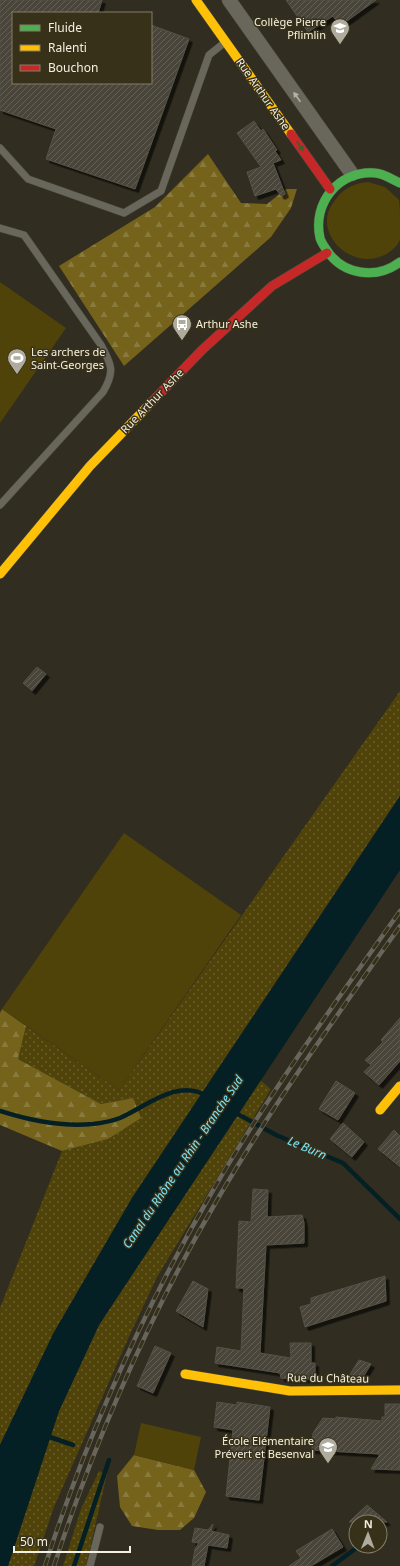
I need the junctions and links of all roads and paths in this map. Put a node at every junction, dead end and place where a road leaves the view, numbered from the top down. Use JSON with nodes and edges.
{"nodes":[{"id":1,"x":196,"y":0,"type":"edge"},
{"id":2,"x":229,"y":0,"type":"edge"},
{"id":3,"x":226,"y":42,"type":"junction"},
{"id":4,"x":0,"y":148,"type":"edge"},
{"id":5,"x":352,"y":174,"type":"junction"},
{"id":6,"x":400,"y":182,"type":"edge"},
{"id":7,"x":330,"y":189,"type":"junction"},
{"id":8,"x":0,"y":228,"type":"edge"},
{"id":9,"x":327,"y":253,"type":"junction"},
{"id":10,"x":399,"y":266,"type":"edge"},
{"id":11,"x":0,"y":505,"type":"edge"},
{"id":12,"x":0,"y":574,"type":"edge"},
{"id":13,"x":400,"y":1086,"type":"edge"},
{"id":14,"x":380,"y":1110,"type":"dead end"},
{"id":15,"x":185,"y":1374,"type":"dead end"},
{"id":16,"x":400,"y":1390,"type":"edge"},
{"id":17,"x":100,"y":1527,"type":"dead end"},
{"id":18,"x":90,"y":1566,"type":"edge"}],
"edges":[{"from":1,"to":3,"type":"main road","name":"Rue Arthur Ashe"},
{"from":5,"to":2,"type":"street","one_way":true},
{"from":3,"to":4,"type":"lane"},
{"from":3,"to":7,"type":"main road","name":"Rue Arthur Ashe","one_way":true},
{"from":5,"to":6,"type":"main road"},
{"from":5,"to":7,"type":"main road"},
{"from":7,"to":9,"type":"main road"},
{"from":8,"to":11,"type":"lane"},
{"from":9,"to":10,"type":"main road"},
{"from":9,"to":12,"type":"main road","name":"Rue Arthur Ashe"},
{"from":13,"to":14,"type":"main road"},
{"from":15,"to":16,"type":"main road","name":"Rue du Château"},
{"from":17,"to":18,"type":"lane"}]}
